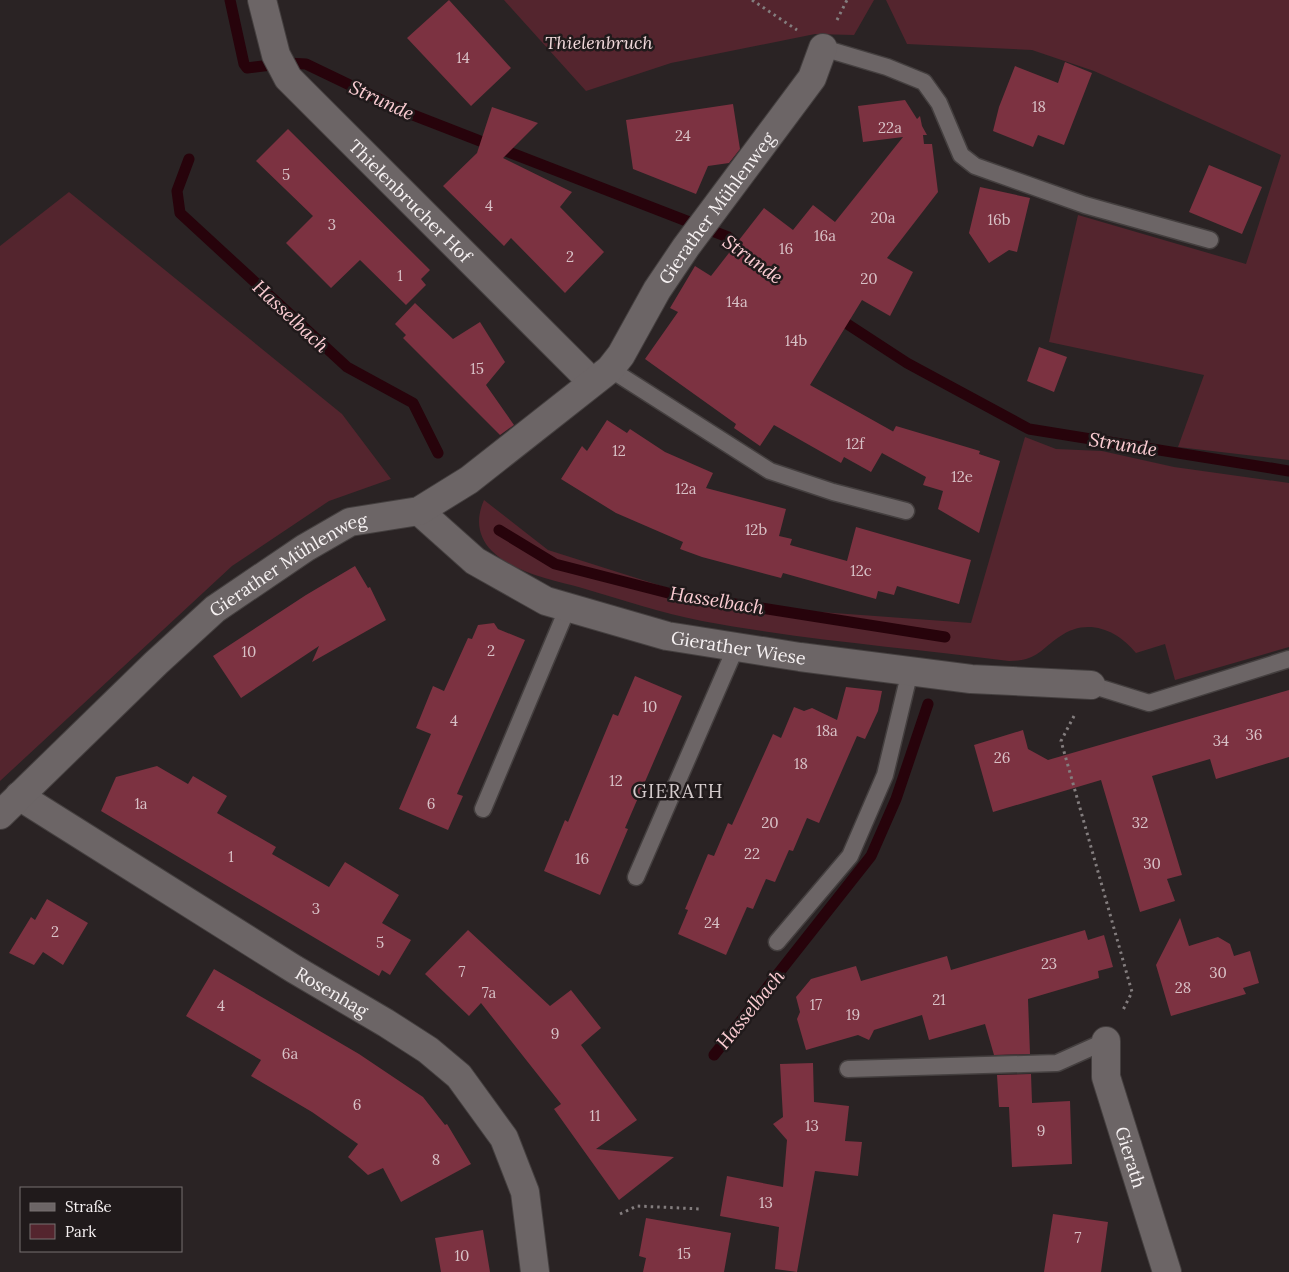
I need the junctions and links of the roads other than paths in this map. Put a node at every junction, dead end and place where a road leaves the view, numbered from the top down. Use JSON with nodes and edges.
{"nodes":[{"id":1,"x":262,"y":0,"type":"edge"},
{"id":2,"x":823,"y":48,"type":"joint"},
{"id":3,"x":1210,"y":240,"type":"dead end"},
{"id":4,"x":601,"y":376,"type":"junction"},
{"id":5,"x":419,"y":510,"type":"junction"},
{"id":6,"x":906,"y":511,"type":"dead end"},
{"id":7,"x":568,"y":607,"type":"junction"},
{"id":8,"x":736,"y":647,"type":"junction"},
{"id":9,"x":1289,"y":659,"type":"edge"},
{"id":10,"x":910,"y":671,"type":"junction"},
{"id":11,"x":1091,"y":685,"type":"joint"},
{"id":12,"x":19,"y":796,"type":"junction"},
{"id":13,"x":482,"y":809,"type":"dead end"},
{"id":14,"x":0,"y":815,"type":"edge"},
{"id":15,"x":636,"y":877,"type":"dead end"},
{"id":16,"x":777,"y":942,"type":"dead end"},
{"id":17,"x":1106,"y":1041,"type":"joint"},
{"id":18,"x":848,"y":1069,"type":"dead end"},
{"id":19,"x":535,"y":1272,"type":"edge"},
{"id":20,"x":1167,"y":1272,"type":"edge"}],
"edges":[{"from":1,"to":4,"type":"street","name":"Thielenbrucher Hof"},
{"from":2,"to":3,"type":"lane"},
{"from":2,"to":4,"type":"street","name":"Gierather Mühlenweg"},
{"from":4,"to":5,"type":"street","name":"Gierather Mühlenweg"},
{"from":4,"to":6,"type":"lane"},
{"from":5,"to":7,"type":"street","name":"Gierather Wiese"},
{"from":5,"to":12,"type":"street","name":"Gierather Mühlenweg"},
{"from":7,"to":8,"type":"street","name":"Gierather Wiese"},
{"from":7,"to":13,"type":"lane"},
{"from":8,"to":10,"type":"street","name":"Gierather Wiese"},
{"from":8,"to":15,"type":"lane"},
{"from":9,"to":11,"type":"lane"},
{"from":10,"to":11,"type":"street","name":"Gierather Wiese"},
{"from":10,"to":16,"type":"lane"},
{"from":12,"to":14,"type":"street","name":"Gierather Mühlenweg"},
{"from":12,"to":19,"type":"street","name":"Rosenhag"},
{"from":17,"to":18,"type":"lane"},
{"from":17,"to":20,"type":"street","name":"Gierath"}]}
